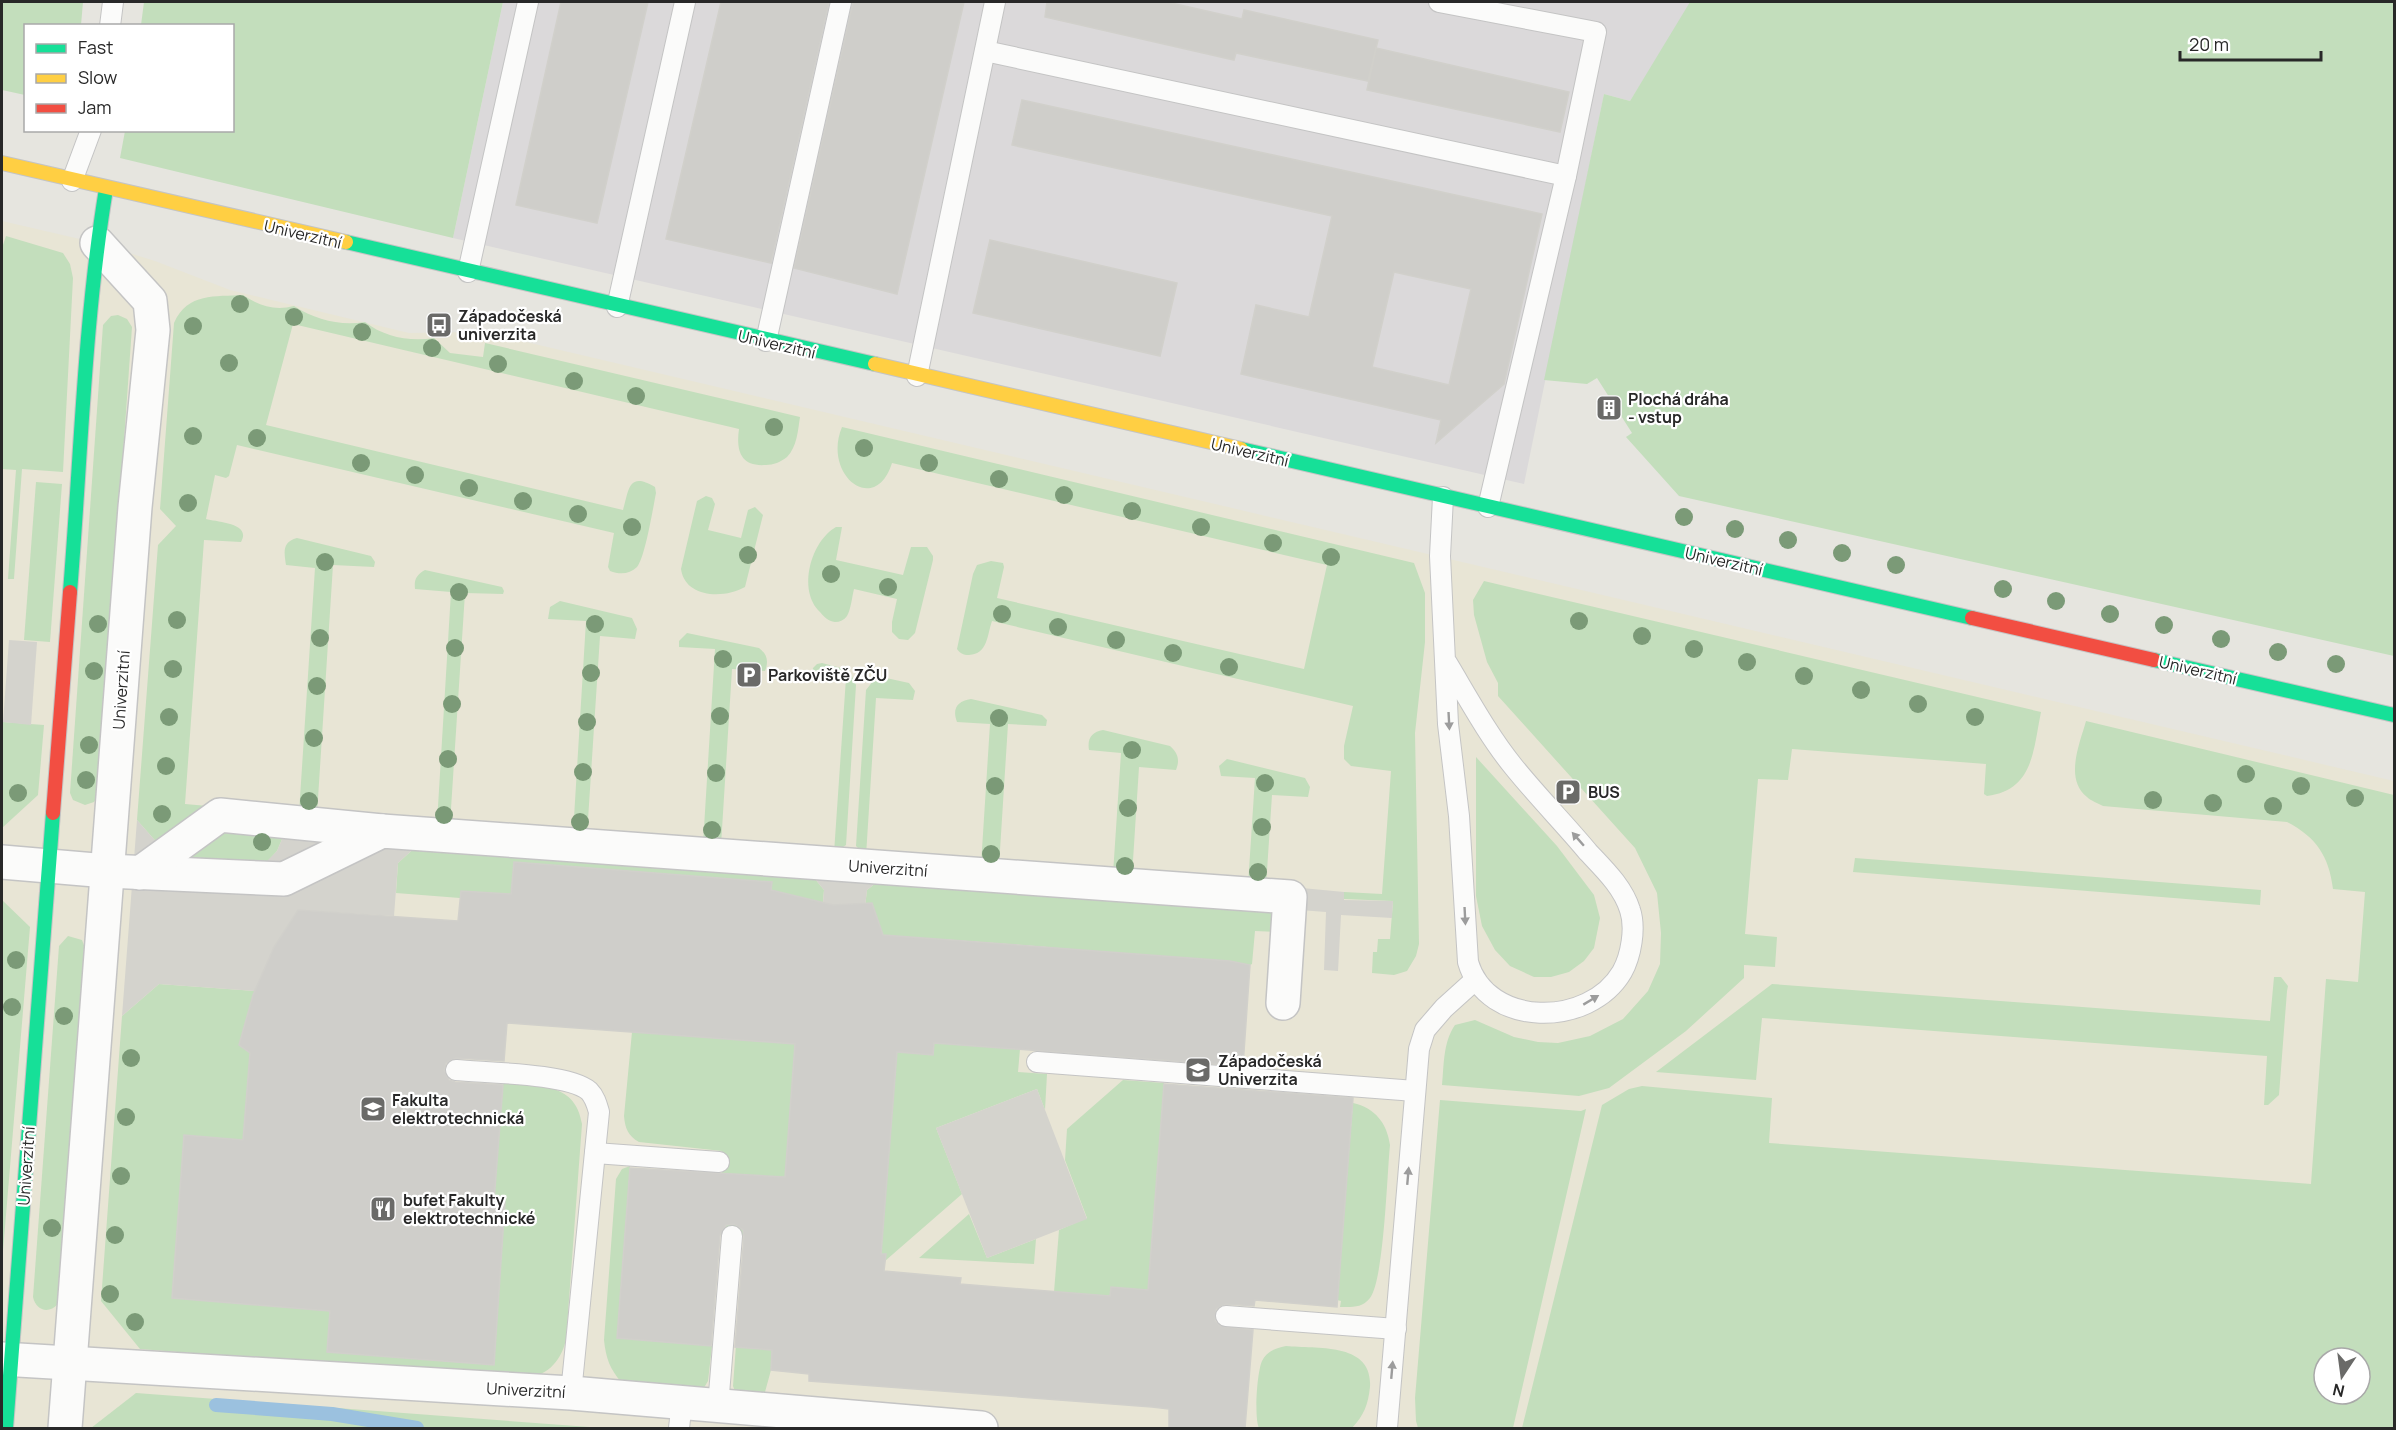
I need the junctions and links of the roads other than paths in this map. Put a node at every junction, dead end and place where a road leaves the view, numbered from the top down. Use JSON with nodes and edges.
{"nodes":[{"id":1,"x":113,"y":2,"type":"edge"},
{"id":2,"x":528,"y":2,"type":"edge"},
{"id":3,"x":685,"y":2,"type":"edge"},
{"id":4,"x":841,"y":2,"type":"edge"},
{"id":5,"x":995,"y":2,"type":"edge"},
{"id":6,"x":1439,"y":2,"type":"edge"},
{"id":7,"x":110,"y":24,"type":"edge"},
{"id":8,"x":985,"y":51,"type":"junction"},
{"id":9,"x":90,"y":132,"type":"edge"},
{"id":10,"x":2,"y":163,"type":"edge"},
{"id":11,"x":1566,"y":176,"type":"junction"},
{"id":12,"x":72,"y":181,"type":"junction"},
{"id":13,"x":106,"y":189,"type":"junction"},
{"id":14,"x":97,"y":243,"type":"junction"},
{"id":15,"x":468,"y":272,"type":"junction"},
{"id":16,"x":617,"y":307,"type":"junction"},
{"id":17,"x":766,"y":341,"type":"junction"},
{"id":18,"x":917,"y":376,"type":"junction"},
{"id":19,"x":1443,"y":496,"type":"junction"},
{"id":20,"x":1488,"y":507,"type":"junction"},
{"id":21,"x":1447,"y":663,"type":"junction"},
{"id":22,"x":2394,"y":716,"type":"edge"},
{"id":23,"x":382,"y":831,"type":"junction"},
{"id":24,"x":2,"y":862,"type":"edge"},
{"id":25,"x":49,"y":865,"type":"junction"},
{"id":26,"x":127,"y":872,"type":"junction"},
{"id":27,"x":1475,"y":980,"type":"junction"},
{"id":28,"x":1283,"y":1003,"type":"dead end"},
{"id":29,"x":1036,"y":1062,"type":"dead end"},
{"id":30,"x":456,"y":1070,"type":"dead end"},
{"id":31,"x":1415,"y":1091,"type":"junction"},
{"id":32,"x":595,"y":1153,"type":"junction"},
{"id":33,"x":719,"y":1162,"type":"dead end"},
{"id":34,"x":732,"y":1236,"type":"dead end"},
{"id":35,"x":1226,"y":1316,"type":"dead end"},
{"id":36,"x":1396,"y":1329,"type":"junction"},
{"id":37,"x":7,"y":1360,"type":"edge"},
{"id":38,"x":70,"y":1364,"type":"junction"},
{"id":39,"x":571,"y":1393,"type":"junction"},
{"id":40,"x":718,"y":1406,"type":"junction"},
{"id":41,"x":680,"y":1415,"type":"edge"},
{"id":42,"x":867,"y":1424,"type":"edge"},
{"id":43,"x":6,"y":1428,"type":"edge"},
{"id":44,"x":65,"y":1428,"type":"edge"},
{"id":45,"x":981,"y":1428,"type":"edge"},
{"id":46,"x":1388,"y":1428,"type":"edge"}],
"edges":[{"from":1,"to":7,"type":"lane"},
{"from":2,"to":15,"type":"lane"},
{"from":3,"to":16,"type":"lane"},
{"from":4,"to":17,"type":"lane"},
{"from":5,"to":8,"type":"lane"},
{"from":6,"to":11,"type":"lane"},
{"from":8,"to":11,"type":"lane"},
{"from":8,"to":18,"type":"lane"},
{"from":9,"to":12,"type":"lane"},
{"from":10,"to":12,"type":"street","name":"Univerzitní"},
{"from":11,"to":20,"type":"lane"},
{"from":12,"to":13,"type":"street","name":"Univerzitní"},
{"from":13,"to":14,"type":"street","name":"Univerzitní"},
{"from":13,"to":15,"type":"street","name":"Univerzitní"},
{"from":14,"to":25,"type":"street","name":"Univerzitní"},
{"from":14,"to":26,"type":"street","name":"Univerzitní"},
{"from":15,"to":16,"type":"street","name":"Univerzitní"},
{"from":16,"to":17,"type":"street","name":"Univerzitní"},
{"from":17,"to":18,"type":"street","name":"Univerzitní"},
{"from":18,"to":19,"type":"street","name":"Univerzitní"},
{"from":19,"to":20,"type":"street","name":"Univerzitní"},
{"from":19,"to":21,"type":"lane"},
{"from":20,"to":22,"type":"street","name":"Univerzitní"},
{"from":21,"to":27,"type":"lane","one_way":true},
{"from":27,"to":21,"type":"lane","one_way":true},
{"from":23,"to":26,"type":"street"},
{"from":23,"to":26,"type":"street","name":"Univerzitní"},
{"from":23,"to":28,"type":"street","name":"Univerzitní"},
{"from":24,"to":25,"type":"street"},
{"from":25,"to":26,"type":"street"},
{"from":25,"to":37,"type":"street","name":"Univerzitní"},
{"from":26,"to":38,"type":"street","name":"Univerzitní"},
{"from":27,"to":31,"type":"lane"},
{"from":29,"to":31,"type":"lane"},
{"from":30,"to":32,"type":"lane"},
{"from":36,"to":31,"type":"lane","one_way":true},
{"from":32,"to":33,"type":"lane"},
{"from":32,"to":39,"type":"lane"},
{"from":34,"to":40,"type":"lane"},
{"from":35,"to":36,"type":"lane"},
{"from":46,"to":36,"type":"lane","one_way":true},
{"from":37,"to":38,"type":"street","name":"Univerzitní"},
{"from":37,"to":43,"type":"street","name":"Univerzitní"},
{"from":38,"to":39,"type":"street","name":"Univerzitní"},
{"from":38,"to":44,"type":"street","name":"Univerzitní"},
{"from":39,"to":41,"type":"street","name":"Univerzitní"},
{"from":40,"to":41,"type":"street","name":"Univerzitní"},
{"from":40,"to":42,"type":"street","name":"Univerzitní"},
{"from":42,"to":45,"type":"street","name":"Univerzitní"}]}
